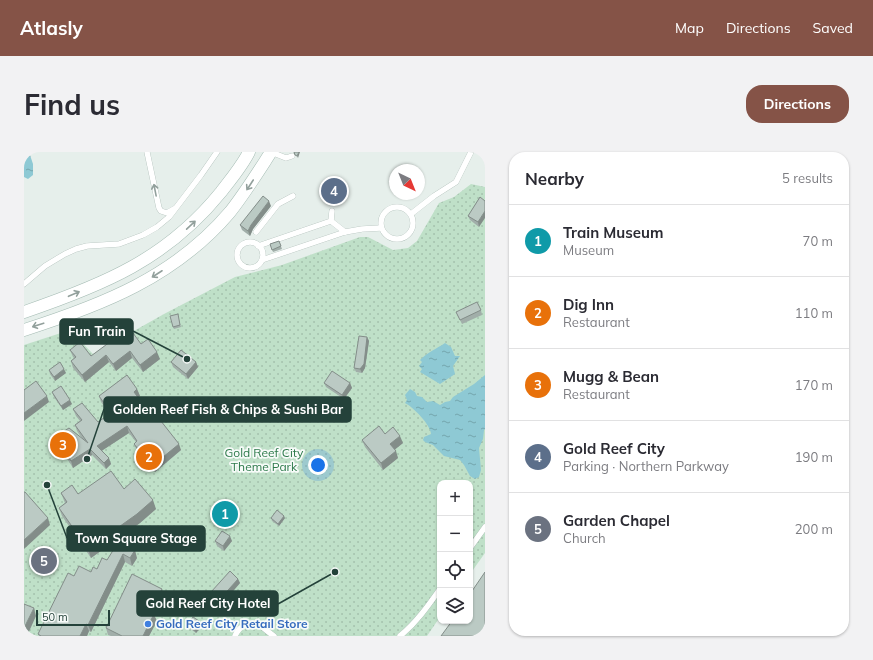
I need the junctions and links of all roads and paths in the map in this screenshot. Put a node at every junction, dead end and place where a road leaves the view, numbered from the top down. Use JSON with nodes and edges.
{"nodes":[{"id":1,"x":147,"y":152,"type":"edge"},
{"id":2,"x":217,"y":152,"type":"edge"},
{"id":3,"x":249,"y":152,"type":"edge"},
{"id":4,"x":271,"y":152,"type":"edge"},
{"id":5,"x":471,"y":152,"type":"edge"},
{"id":6,"x":292,"y":156,"type":"dead end"},
{"id":7,"x":293,"y":196,"type":"dead end"},
{"id":8,"x":176,"y":208,"type":"junction"},
{"id":9,"x":332,"y":211,"type":"dead end"},
{"id":10,"x":411,"y":214,"type":"junction"},
{"id":11,"x":331,"y":222,"type":"junction"},
{"id":12,"x":381,"y":228,"type":"junction"},
{"id":13,"x":256,"y":232,"type":"dead end"},
{"id":14,"x":345,"y":232,"type":"junction"},
{"id":15,"x":258,"y":246,"type":"junction"},
{"id":16,"x":63,"y":248,"type":"dead end"},
{"id":17,"x":57,"y":258,"type":"junction"},
{"id":18,"x":262,"y":260,"type":"junction"},
{"id":19,"x":24,"y":284,"type":"edge"},
{"id":20,"x":24,"y":312,"type":"edge"},
{"id":21,"x":24,"y":330,"type":"edge"},
{"id":22,"x":485,"y":527,"type":"edge"},
{"id":23,"x":473,"y":544,"type":"edge"},
{"id":24,"x":437,"y":593,"type":"edge"},
{"id":25,"x":267,"y":633,"type":"edge"},
{"id":26,"x":236,"y":636,"type":"edge"},
{"id":27,"x":274,"y":636,"type":"edge"},
{"id":28,"x":400,"y":636,"type":"edge"}],
"edges":[{"from":8,"to":1,"type":"lane","one_way":true},
{"from":2,"to":8,"type":"lane"},
{"from":20,"to":3,"type":"main road","one_way":true},
{"from":4,"to":6,"type":"lane"},
{"from":4,"to":21,"type":"main road","one_way":true},
{"from":5,"to":10,"type":"lane"},
{"from":7,"to":13,"type":"lane"},
{"from":8,"to":17,"type":"lane"},
{"from":9,"to":11,"type":"lane"},
{"from":10,"to":12,"type":"lane"},
{"from":10,"to":12,"type":"lane"},
{"from":11,"to":14,"type":"lane"},
{"from":11,"to":15,"type":"lane"},
{"from":12,"to":14,"type":"lane"},
{"from":14,"to":18,"type":"lane"},
{"from":15,"to":18,"type":"lane"},
{"from":15,"to":18,"type":"lane"},
{"from":16,"to":17,"type":"lane"},
{"from":17,"to":19,"type":"lane"},
{"from":22,"to":23,"type":"lane"},
{"from":24,"to":28,"type":"lane"},
{"from":25,"to":26,"type":"lane"},
{"from":25,"to":27,"type":"lane"}]}
